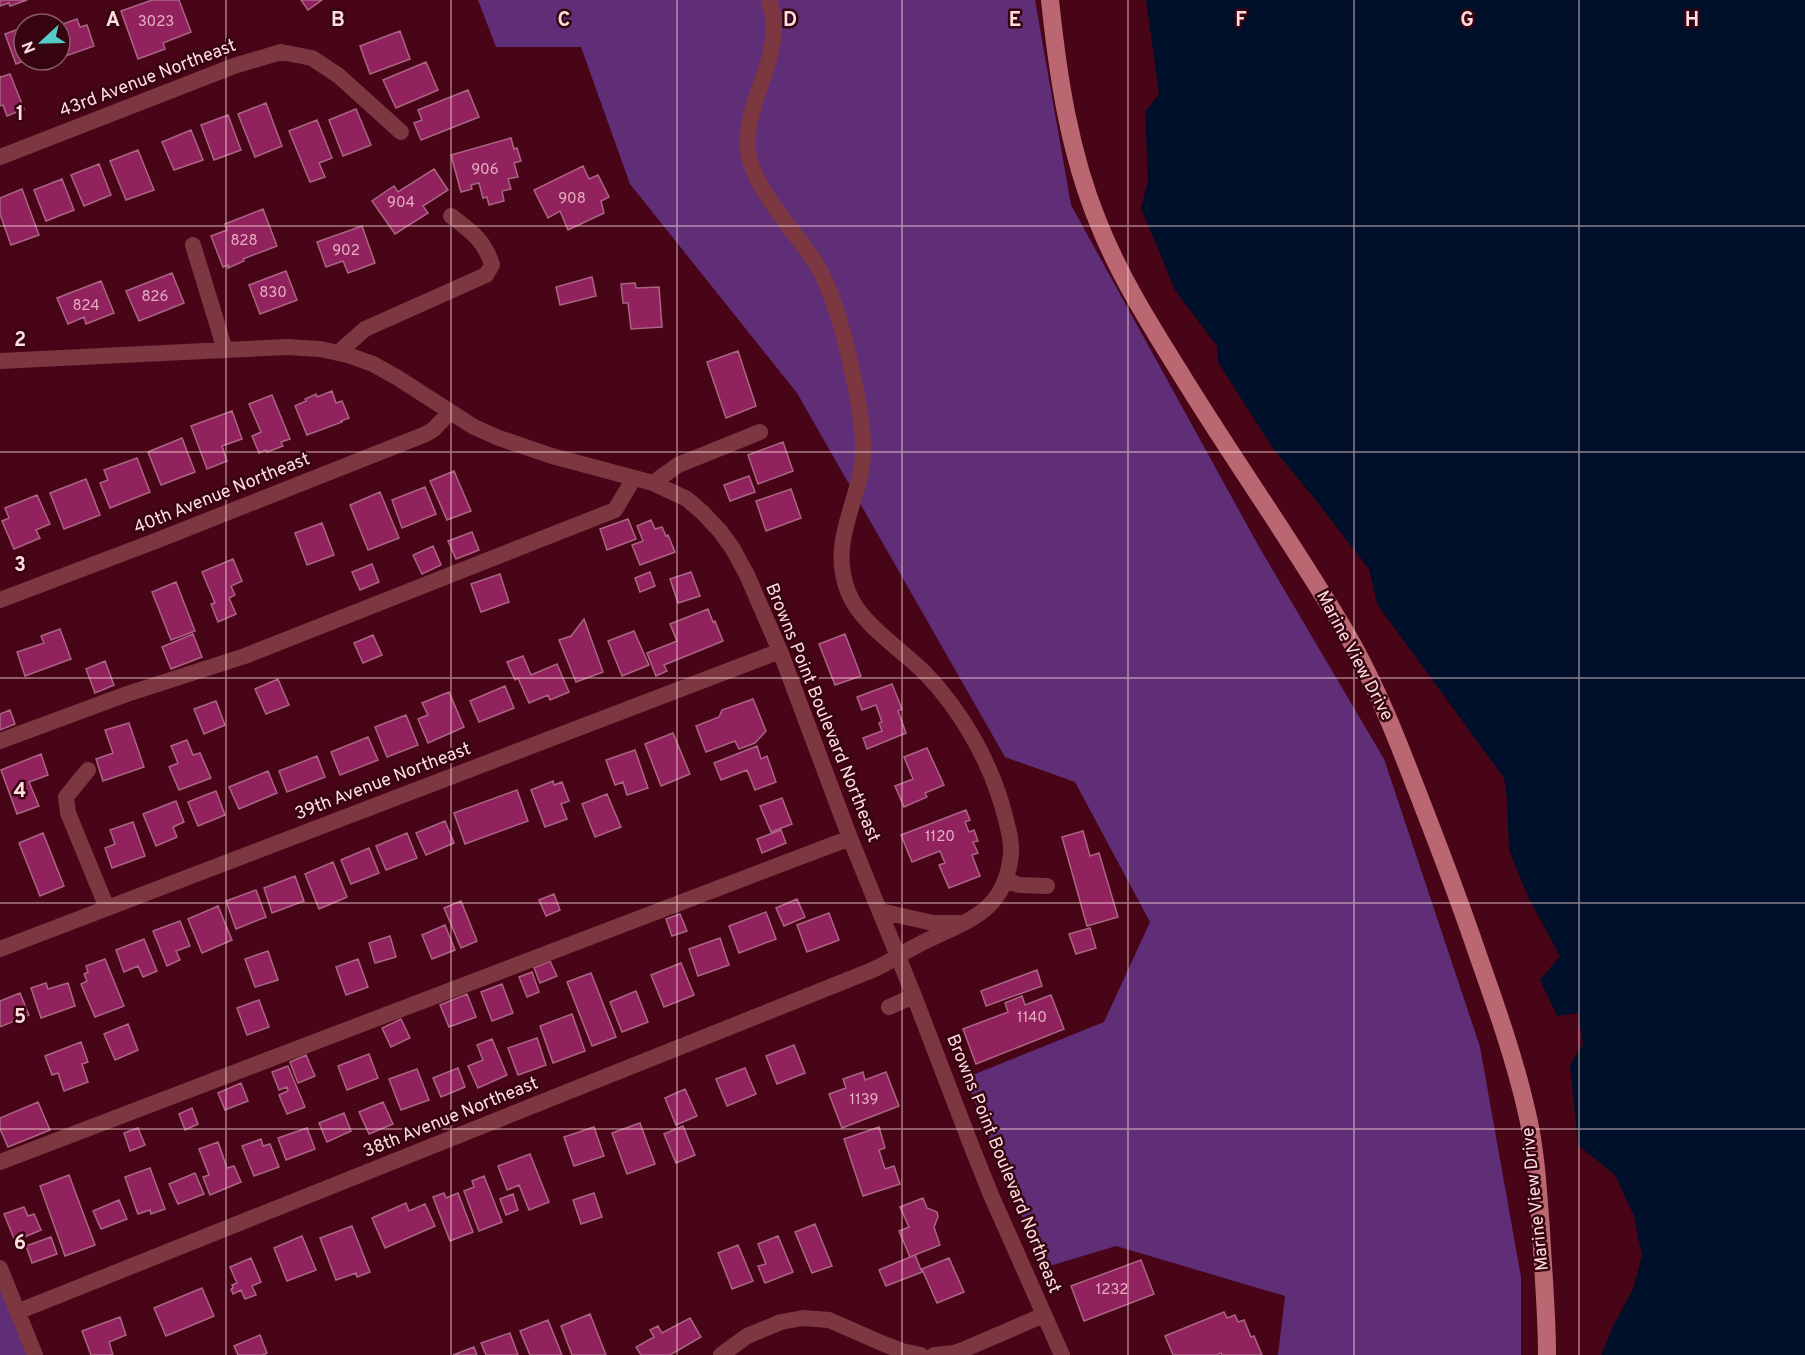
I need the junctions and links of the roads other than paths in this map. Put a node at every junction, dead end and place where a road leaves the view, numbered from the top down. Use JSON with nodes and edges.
{"nodes":[{"id":1,"x":770,"y":0,"type":"edge"},
{"id":2,"x":1050,"y":0,"type":"edge"},
{"id":3,"x":401,"y":132,"type":"dead end"},
{"id":4,"x":0,"y":158,"type":"edge"},
{"id":5,"x":451,"y":216,"type":"dead end"},
{"id":6,"x":193,"y":244,"type":"dead end"},
{"id":7,"x":225,"y":350,"type":"junction"},
{"id":8,"x":338,"y":353,"type":"junction"},
{"id":9,"x":0,"y":361,"type":"edge"},
{"id":10,"x":450,"y":412,"type":"junction"},
{"id":11,"x":760,"y":432,"type":"dead end"},
{"id":12,"x":634,"y":478,"type":"junction"},
{"id":13,"x":653,"y":483,"type":"junction"},
{"id":14,"x":0,"y":600,"type":"edge"},
{"id":15,"x":780,"y":651,"type":"junction"},
{"id":16,"x":0,"y":741,"type":"edge"},
{"id":17,"x":88,"y":770,"type":"dead end"},
{"id":18,"x":850,"y":838,"type":"junction"},
{"id":19,"x":1006,"y":880,"type":"junction"},
{"id":20,"x":1047,"y":886,"type":"dead end"},
{"id":21,"x":107,"y":908,"type":"junction"},
{"id":22,"x":880,"y":911,"type":"junction"},
{"id":23,"x":963,"y":923,"type":"junction"},
{"id":24,"x":0,"y":949,"type":"edge"},
{"id":25,"x":898,"y":956,"type":"junction"},
{"id":26,"x":914,"y":996,"type":"junction"},
{"id":27,"x":889,"y":1007,"type":"dead end"},
{"id":28,"x":0,"y":1162,"type":"edge"},
{"id":29,"x":0,"y":1268,"type":"edge"},
{"id":30,"x":17,"y":1312,"type":"junction"},
{"id":31,"x":1044,"y":1316,"type":"junction"},
{"id":32,"x":34,"y":1355,"type":"edge"},
{"id":33,"x":721,"y":1355,"type":"edge"},
{"id":34,"x":921,"y":1355,"type":"edge"},
{"id":35,"x":934,"y":1355,"type":"edge"},
{"id":36,"x":1062,"y":1355,"type":"edge"},
{"id":37,"x":1547,"y":1355,"type":"edge"}],
"edges":[{"from":1,"to":19,"type":"street"},
{"from":2,"to":37,"type":"main road","name":"Marine View Drive"},
{"from":3,"to":4,"type":"street","name":"43rd Avenue Northeast"},
{"from":5,"to":8,"type":"street"},
{"from":6,"to":7,"type":"street"},
{"from":7,"to":8,"type":"street","name":"Browns Point Boulevard Northeast"},
{"from":7,"to":9,"type":"street","name":"Browns Point Boulevard Northeast"},
{"from":8,"to":10,"type":"street","name":"Browns Point Boulevard Northeast"},
{"from":10,"to":12,"type":"street","name":"Browns Point Boulevard Northeast"},
{"from":10,"to":14,"type":"street","name":"40th Avenue Northeast"},
{"from":11,"to":13,"type":"street"},
{"from":12,"to":13,"type":"street","name":"Browns Point Boulevard Northeast"},
{"from":12,"to":16,"type":"street"},
{"from":13,"to":15,"type":"street","name":"Browns Point Boulevard Northeast"},
{"from":15,"to":18,"type":"street","name":"Browns Point Boulevard Northeast"},
{"from":15,"to":21,"type":"street","name":"39th Avenue Northeast"},
{"from":17,"to":21,"type":"street"},
{"from":18,"to":22,"type":"street","name":"Browns Point Boulevard Northeast"},
{"from":18,"to":28,"type":"street"},
{"from":19,"to":20,"type":"street"},
{"from":19,"to":23,"type":"street","name":"38th Avenue Northeast"},
{"from":21,"to":24,"type":"street","name":"39th Avenue Northeast"},
{"from":22,"to":23,"type":"street"},
{"from":22,"to":25,"type":"street","name":"Browns Point Boulevard Northeast"},
{"from":23,"to":25,"type":"street","name":"38th Avenue Northeast"},
{"from":25,"to":26,"type":"street","name":"Browns Point Boulevard Northeast"},
{"from":25,"to":30,"type":"street","name":"38th Avenue Northeast"},
{"from":26,"to":27,"type":"street"},
{"from":26,"to":31,"type":"street","name":"Browns Point Boulevard Northeast"},
{"from":29,"to":30,"type":"street"},
{"from":30,"to":32,"type":"street"},
{"from":31,"to":35,"type":"street"},
{"from":31,"to":36,"type":"street","name":"Browns Point Boulevard Northeast"},
{"from":33,"to":34,"type":"street"}]}
